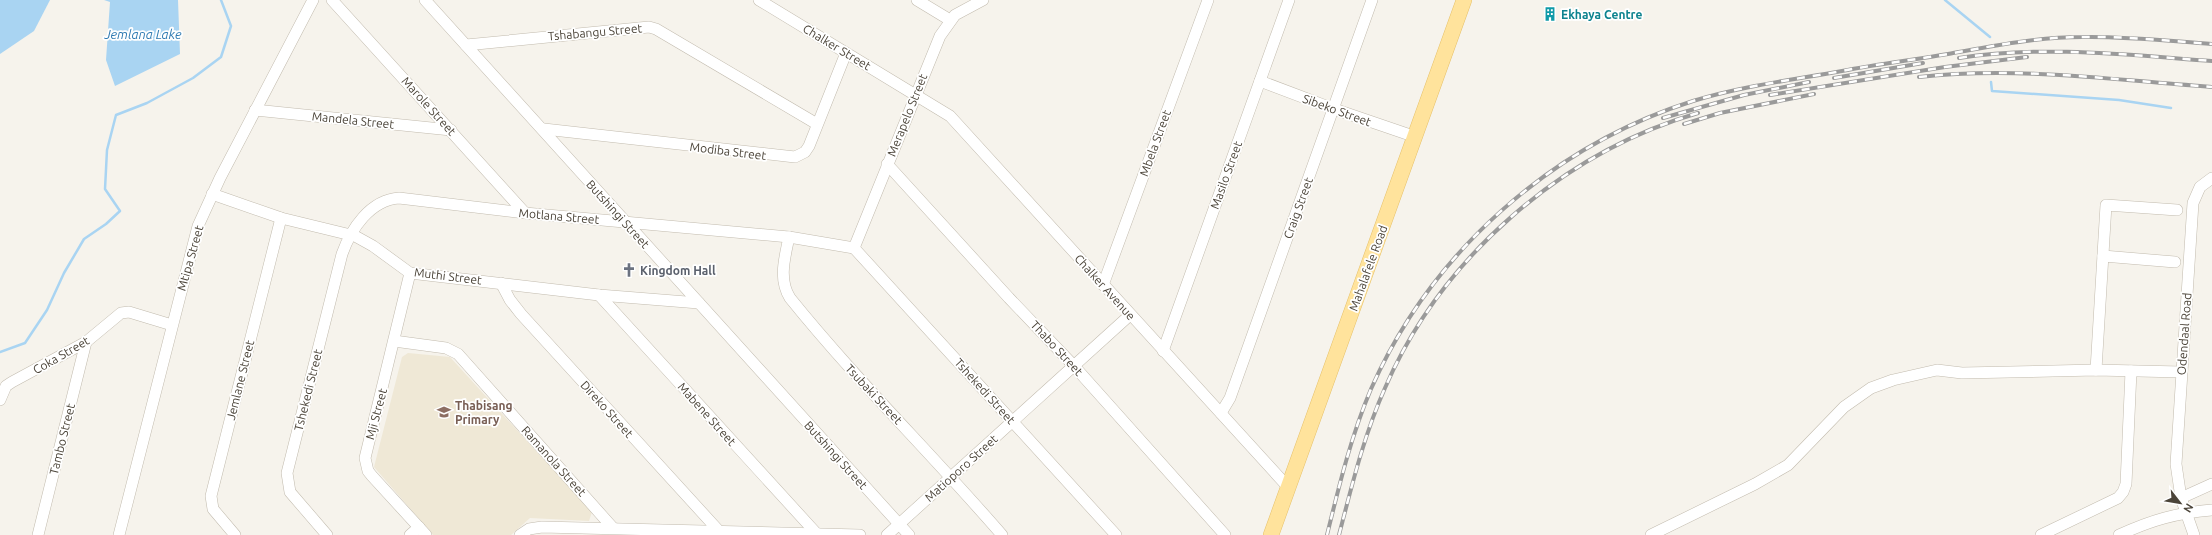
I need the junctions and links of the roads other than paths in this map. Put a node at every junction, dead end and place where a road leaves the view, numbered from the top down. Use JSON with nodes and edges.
{"nodes":[{"id":1,"x":313,"y":0,"type":"edge"},
{"id":2,"x":332,"y":0,"type":"edge"},
{"id":3,"x":425,"y":0,"type":"edge"},
{"id":4,"x":759,"y":0,"type":"edge"},
{"id":5,"x":917,"y":0,"type":"edge"},
{"id":6,"x":983,"y":0,"type":"edge"},
{"id":7,"x":1208,"y":0,"type":"edge"},
{"id":8,"x":1289,"y":0,"type":"edge"},
{"id":9,"x":1372,"y":0,"type":"edge"},
{"id":10,"x":1464,"y":0,"type":"edge"},
{"id":11,"x":950,"y":20,"type":"junction"},
{"id":12,"x":466,"y":45,"type":"junction"},
{"id":13,"x":846,"y":53,"type":"junction"},
{"id":14,"x":1260,"y":81,"type":"junction"},
{"id":15,"x":915,"y":94,"type":"junction"},
{"id":16,"x":1334,"y":109,"type":"junction"},
{"id":17,"x":255,"y":110,"type":"junction"},
{"id":18,"x":817,"y":124,"type":"junction"},
{"id":19,"x":544,"y":129,"type":"junction"},
{"id":20,"x":451,"y":130,"type":"junction"},
{"id":21,"x":1416,"y":136,"type":"junction"},
{"id":22,"x":887,"y":164,"type":"junction"},
{"id":23,"x":2212,"y":178,"type":"edge"},
{"id":24,"x":212,"y":194,"type":"junction"},
{"id":25,"x":2176,"y":210,"type":"dead end"},
{"id":26,"x":525,"y":213,"type":"junction"},
{"id":27,"x":281,"y":218,"type":"junction"},
{"id":28,"x":624,"y":222,"type":"junction"},
{"id":29,"x":349,"y":234,"type":"junction"},
{"id":30,"x":789,"y":237,"type":"junction"},
{"id":31,"x":854,"y":248,"type":"junction"},
{"id":32,"x":2102,"y":256,"type":"junction"},
{"id":33,"x":2175,"y":262,"type":"dead end"},
{"id":34,"x":410,"y":273,"type":"junction"},
{"id":35,"x":502,"y":283,"type":"junction"},
{"id":36,"x":1103,"y":285,"type":"junction"},
{"id":37,"x":599,"y":295,"type":"junction"},
{"id":38,"x":699,"y":303,"type":"junction"},
{"id":39,"x":1130,"y":315,"type":"junction"},
{"id":40,"x":172,"y":325,"type":"junction"},
{"id":41,"x":394,"y":341,"type":"junction"},
{"id":42,"x":86,"y":342,"type":"junction"},
{"id":43,"x":1163,"y":351,"type":"junction"},
{"id":44,"x":1074,"y":366,"type":"junction"},
{"id":45,"x":2096,"y":370,"type":"junction"},
{"id":46,"x":2132,"y":371,"type":"junction"},
{"id":47,"x":2181,"y":372,"type":"junction"},
{"id":48,"x":0,"y":400,"type":"edge"},
{"id":49,"x":1221,"y":413,"type":"junction"},
{"id":50,"x":1012,"y":421,"type":"junction"},
{"id":51,"x":952,"y":477,"type":"junction"},
{"id":52,"x":2212,"y":484,"type":"edge"},
{"id":53,"x":1288,"y":487,"type":"junction"},
{"id":54,"x":2181,"y":498,"type":"junction"},
{"id":55,"x":2212,"y":510,"type":"edge"},
{"id":56,"x":2186,"y":512,"type":"junction"},
{"id":57,"x":899,"y":525,"type":"junction"},
{"id":58,"x":614,"y":528,"type":"junction"},
{"id":59,"x":718,"y":530,"type":"junction"},
{"id":60,"x":422,"y":531,"type":"edge"},
{"id":61,"x":816,"y":533,"type":"junction"},
{"id":62,"x":2039,"y":534,"type":"edge"},
{"id":63,"x":38,"y":535,"type":"edge"},
{"id":64,"x":119,"y":535,"type":"edge"},
{"id":65,"x":235,"y":535,"type":"edge"},
{"id":66,"x":327,"y":535,"type":"edge"},
{"id":67,"x":410,"y":535,"type":"edge"},
{"id":68,"x":520,"y":535,"type":"edge"},
{"id":69,"x":860,"y":535,"type":"edge"},
{"id":70,"x":887,"y":535,"type":"edge"},
{"id":71,"x":909,"y":535,"type":"edge"},
{"id":72,"x":1002,"y":535,"type":"edge"},
{"id":73,"x":1116,"y":535,"type":"edge"},
{"id":74,"x":1225,"y":535,"type":"edge"},
{"id":75,"x":1271,"y":535,"type":"edge"},
{"id":76,"x":1651,"y":535,"type":"edge"},
{"id":77,"x":2119,"y":535,"type":"edge"},
{"id":78,"x":2194,"y":535,"type":"edge"}],
"edges":[{"from":1,"to":17,"type":"street","name":"Mtipa Street"},
{"from":2,"to":20,"type":"street","name":"Marole Street"},
{"from":3,"to":12,"type":"street","name":"Butshingi Street"},
{"from":4,"to":13,"type":"street","name":"Chalker Street"},
{"from":5,"to":11,"type":"street"},
{"from":6,"to":11,"type":"street","name":"Merapelo Street"},
{"from":7,"to":36,"type":"street","name":"Mbela Street"},
{"from":8,"to":14,"type":"street","name":"Masilo Street"},
{"from":9,"to":16,"type":"street","name":"Craig Street"},
{"from":10,"to":21,"type":"main road","name":"Mahalafele Road"},
{"from":11,"to":15,"type":"street","name":"Merapelo Street"},
{"from":12,"to":18,"type":"street","name":"Tshabangu Street"},
{"from":12,"to":19,"type":"street","name":"Butshingi Street"},
{"from":13,"to":15,"type":"street","name":"Chalker Street"},
{"from":13,"to":18,"type":"street","name":"Modiba Street"},
{"from":14,"to":16,"type":"street","name":"Sibeko Street"},
{"from":14,"to":43,"type":"street","name":"Masilo Street"},
{"from":15,"to":22,"type":"street","name":"Merapelo Street"},
{"from":15,"to":36,"type":"street","name":"Chalker Avenue"},
{"from":16,"to":21,"type":"street","name":"Sibeko Street"},
{"from":16,"to":49,"type":"street","name":"Craig Street"},
{"from":17,"to":20,"type":"street","name":"Mandela Street"},
{"from":17,"to":24,"type":"street","name":"Mtipa Street"},
{"from":18,"to":19,"type":"street","name":"Modiba Street"},
{"from":19,"to":28,"type":"street","name":"Butshingi Street"},
{"from":20,"to":26,"type":"street","name":"Marole Street"},
{"from":21,"to":53,"type":"main road","name":"Mahalafele Road"},
{"from":22,"to":31,"type":"street","name":"Merapelo Street"},
{"from":22,"to":44,"type":"street","name":"Thabo Street"},
{"from":23,"to":47,"type":"street","name":"Odendaal Road"},
{"from":24,"to":27,"type":"street","name":"Muthi Street"},
{"from":24,"to":40,"type":"street","name":"Mtipa Street"},
{"from":25,"to":32,"type":"street"},
{"from":26,"to":28,"type":"street","name":"Motlana Street"},
{"from":26,"to":29,"type":"street","name":"Motlana Street"},
{"from":27,"to":29,"type":"street","name":"Muthi Street"},
{"from":27,"to":65,"type":"street","name":"Jemlane Street"},
{"from":28,"to":30,"type":"street","name":"Motlana Street"},
{"from":28,"to":38,"type":"street","name":"Butshingi Street"},
{"from":29,"to":34,"type":"street","name":"Muthi Street"},
{"from":29,"to":66,"type":"street","name":"Tshekedi Street"},
{"from":30,"to":31,"type":"street","name":"Motlana Street"},
{"from":30,"to":51,"type":"street","name":"Tsubaki Street"},
{"from":31,"to":50,"type":"street","name":"Tshekedi Street"},
{"from":32,"to":33,"type":"street"},
{"from":32,"to":45,"type":"street"},
{"from":34,"to":35,"type":"street","name":"Muthi Street"},
{"from":34,"to":41,"type":"street","name":"Mji Street"},
{"from":35,"to":37,"type":"street","name":"Muthi Street"},
{"from":35,"to":59,"type":"street","name":"Direko Street"},
{"from":36,"to":39,"type":"street","name":"Chalker Avenue"},
{"from":37,"to":38,"type":"street","name":"Muthi Street"},
{"from":37,"to":61,"type":"street","name":"Mabene Street"},
{"from":38,"to":57,"type":"street","name":"Butshingi Street"},
{"from":39,"to":43,"type":"street","name":"Chalker Avenue"},
{"from":39,"to":44,"type":"street","name":"Matioporo Street"},
{"from":40,"to":42,"type":"street","name":"Coka Street"},
{"from":40,"to":64,"type":"street","name":"Mtipa Street"},
{"from":41,"to":58,"type":"street","name":"Ramanola Street"},
{"from":41,"to":60,"type":"street","name":"Mji Street"},
{"from":42,"to":48,"type":"street","name":"Coka Street"},
{"from":42,"to":63,"type":"street","name":"Tambo Street"},
{"from":43,"to":49,"type":"street","name":"Chalker Avenue"},
{"from":44,"to":50,"type":"street","name":"Matioporo Street"},
{"from":44,"to":74,"type":"street","name":"Thabo Street"},
{"from":45,"to":46,"type":"street"},
{"from":45,"to":76,"type":"street"},
{"from":46,"to":47,"type":"street"},
{"from":46,"to":62,"type":"street"},
{"from":47,"to":54,"type":"street","name":"Odendaal Road"},
{"from":49,"to":53,"type":"street","name":"Chalker Avenue"},
{"from":50,"to":51,"type":"street","name":"Matioporo Street"},
{"from":50,"to":73,"type":"street","name":"Tshekedi Street"},
{"from":51,"to":57,"type":"street","name":"Matioporo Street"},
{"from":51,"to":72,"type":"street","name":"Tsubaki Street"},
{"from":52,"to":54,"type":"street"},
{"from":53,"to":75,"type":"main road","name":"Mahalafele Road"},
{"from":54,"to":56,"type":"street","name":"Odendaal Road"},
{"from":55,"to":56,"type":"street"},
{"from":56,"to":77,"type":"street"},
{"from":56,"to":78,"type":"street","name":"Odendaal Road"},
{"from":57,"to":70,"type":"street","name":"Matioporo Street"},
{"from":57,"to":71,"type":"street","name":"Butshingi Street"},
{"from":58,"to":59,"type":"street"},
{"from":58,"to":68,"type":"street"},
{"from":59,"to":61,"type":"street"},
{"from":60,"to":67,"type":"street"},
{"from":61,"to":69,"type":"street"}]}
